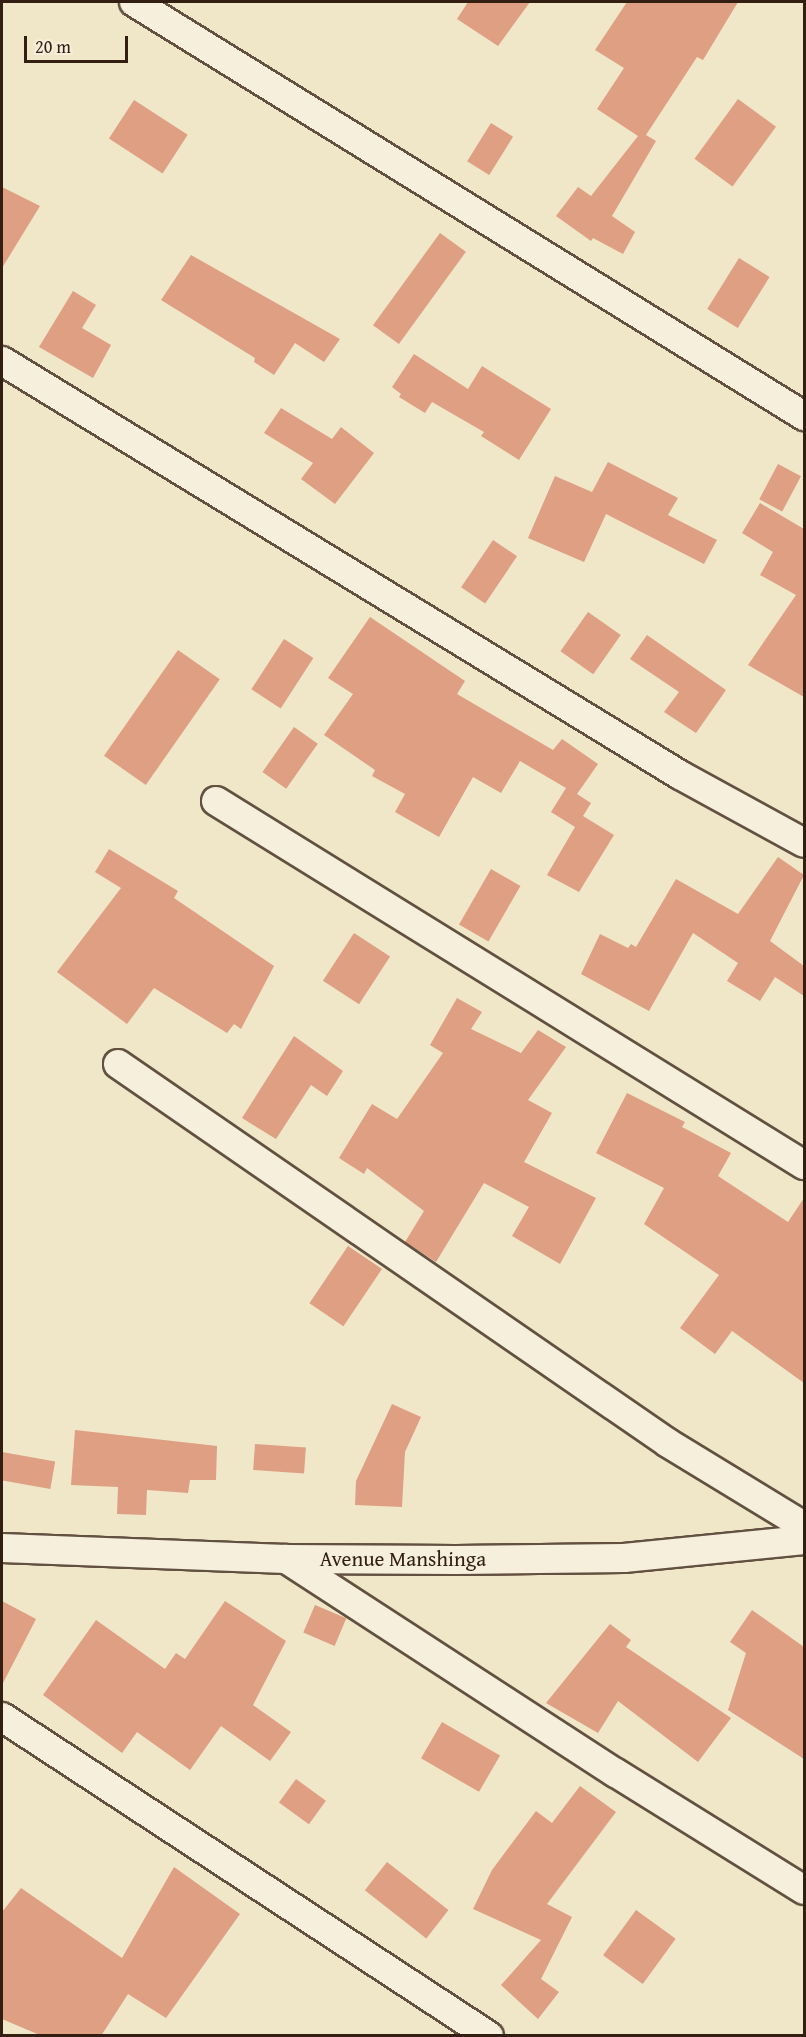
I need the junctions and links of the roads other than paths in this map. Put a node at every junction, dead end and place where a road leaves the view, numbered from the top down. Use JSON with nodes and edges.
{"nodes":[{"id":1,"x":135,"y":2,"type":"edge"},
{"id":2,"x":2,"y":361,"type":"edge"},
{"id":3,"x":804,"y":416,"type":"edge"},
{"id":4,"x":216,"y":801,"type":"dead end"},
{"id":5,"x":804,"y":843,"type":"edge"},
{"id":6,"x":118,"y":1064,"type":"dead end"},
{"id":7,"x":804,"y":1165,"type":"edge"},
{"id":8,"x":804,"y":1526,"type":"edge"},
{"id":9,"x":804,"y":1539,"type":"edge"},
{"id":10,"x":2,"y":1548,"type":"edge"},
{"id":11,"x":286,"y":1559,"type":"junction"},
{"id":12,"x":2,"y":1717,"type":"edge"},
{"id":13,"x":804,"y":1890,"type":"edge"},
{"id":14,"x":489,"y":2036,"type":"edge"}],
"edges":[{"from":1,"to":3,"type":"street"},
{"from":2,"to":5,"type":"street"},
{"from":4,"to":7,"type":"street"},
{"from":6,"to":8,"type":"street"},
{"from":9,"to":11,"type":"street","name":"Avenue Manshinga"},
{"from":10,"to":11,"type":"street","name":"Avenue Manshinga"},
{"from":11,"to":13,"type":"street"},
{"from":12,"to":14,"type":"street"}]}
